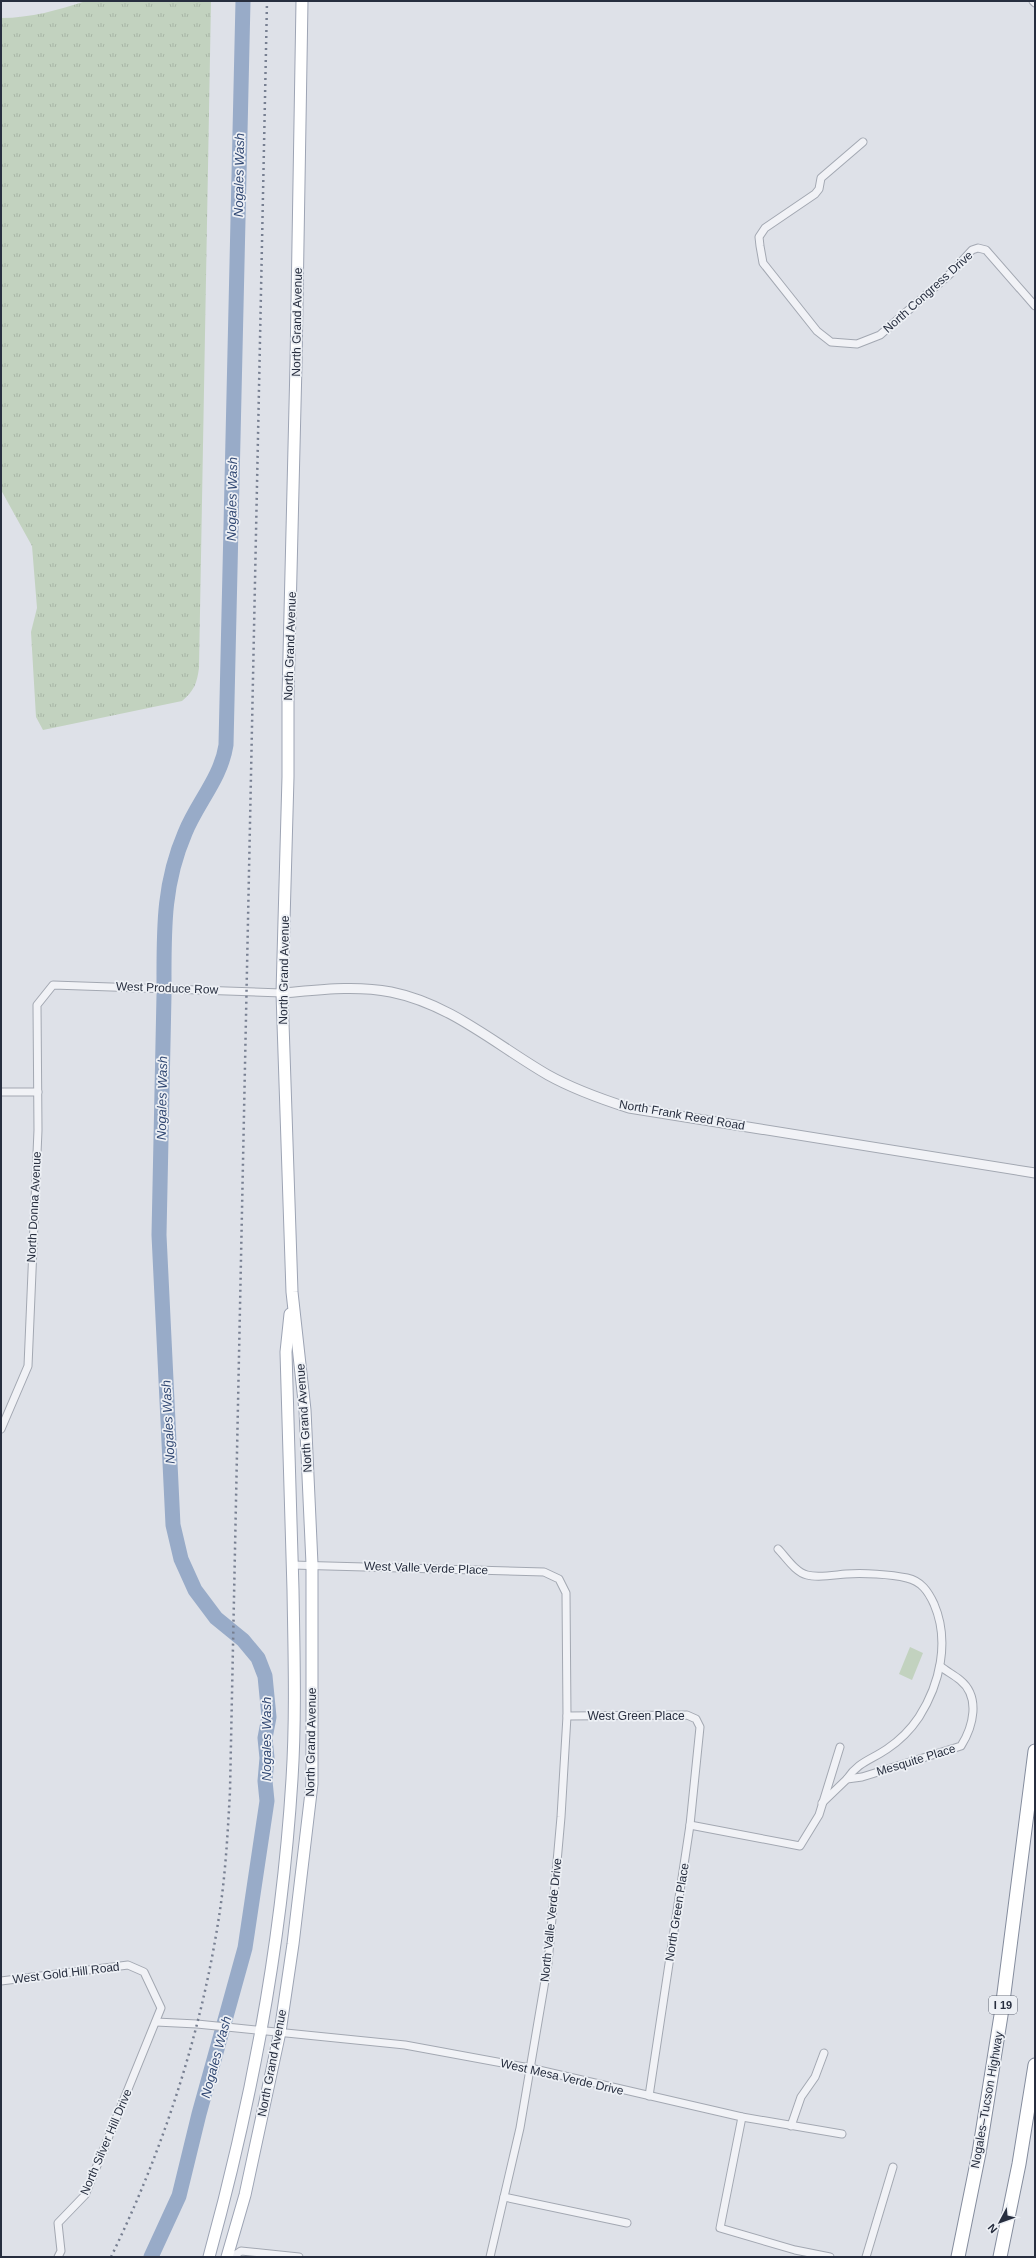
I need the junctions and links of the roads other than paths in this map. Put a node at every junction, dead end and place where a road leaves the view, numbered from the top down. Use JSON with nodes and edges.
{"nodes":[{"id":1,"x":302,"y":1,"type":"edge"},
{"id":2,"x":863,"y":142,"type":"dead end"},
{"id":3,"x":1035,"y":306,"type":"edge"},
{"id":4,"x":53,"y":985,"type":"joint"},
{"id":5,"x":282,"y":993,"type":"junction"},
{"id":6,"x":1,"y":1092,"type":"edge"},
{"id":7,"x":38,"y":1092,"type":"junction"},
{"id":8,"x":1035,"y":1172,"type":"edge"},
{"id":9,"x":292,"y":1292,"type":"junction"},
{"id":10,"x":1,"y":1429,"type":"edge"},
{"id":11,"x":778,"y":1549,"type":"dead end"},
{"id":12,"x":312,"y":1564,"type":"junction"},
{"id":13,"x":292,"y":1565,"type":"junction"},
{"id":14,"x":559,"y":1579,"type":"joint"},
{"id":15,"x":940,"y":1666,"type":"junction"},
{"id":16,"x":567,"y":1716,"type":"junction"},
{"id":17,"x":700,"y":1727,"type":"joint"},
{"id":18,"x":840,"y":1747,"type":"dead end"},
{"id":19,"x":1035,"y":1751,"type":"edge"},
{"id":20,"x":847,"y":1779,"type":"junction"},
{"id":21,"x":822,"y":1803,"type":"junction"},
{"id":22,"x":690,"y":1825,"type":"junction"},
{"id":23,"x":1,"y":1981,"type":"edge"},
{"id":24,"x":156,"y":2022,"type":"junction"},
{"id":25,"x":260,"y":2030,"type":"junction"},
{"id":26,"x":280,"y":2032,"type":"junction"},
{"id":27,"x":824,"y":2053,"type":"dead end"},
{"id":28,"x":1035,"y":2066,"type":"edge"},
{"id":29,"x":530,"y":2068,"type":"junction"},
{"id":30,"x":649,"y":2096,"type":"junction"},
{"id":31,"x":742,"y":2117,"type":"junction"},
{"id":32,"x":791,"y":2126,"type":"junction"},
{"id":33,"x":842,"y":2134,"type":"dead end"},
{"id":34,"x":893,"y":2167,"type":"dead end"},
{"id":35,"x":504,"y":2198,"type":"junction"},
{"id":36,"x":627,"y":2223,"type":"dead end"},
{"id":37,"x":794,"y":2254,"type":"edge"},
{"id":38,"x":58,"y":2257,"type":"edge"},
{"id":39,"x":209,"y":2257,"type":"edge"},
{"id":40,"x":227,"y":2257,"type":"edge"},
{"id":41,"x":232,"y":2257,"type":"edge"},
{"id":42,"x":299,"y":2257,"type":"edge"},
{"id":43,"x":490,"y":2257,"type":"edge"},
{"id":44,"x":830,"y":2257,"type":"edge"},
{"id":45,"x":866,"y":2257,"type":"edge"},
{"id":46,"x":958,"y":2257,"type":"edge"},
{"id":47,"x":1000,"y":2257,"type":"edge"}],
"edges":[{"from":1,"to":5,"type":"main road","name":"North Grand Avenue"},
{"from":2,"to":3,"type":"street","name":"North Congress Drive"},
{"from":4,"to":5,"type":"street","name":"West Produce Row"},
{"from":4,"to":7,"type":"street","name":"North Donna Avenue"},
{"from":5,"to":8,"type":"street","name":"North Frank Reed Road"},
{"from":5,"to":9,"type":"main road","name":"North Grand Avenue"},
{"from":6,"to":7,"type":"street"},
{"from":7,"to":10,"type":"street","name":"North Donna Avenue"},
{"from":9,"to":12,"type":"main road","name":"North Grand Avenue"},
{"from":9,"to":13,"type":"main road","name":"North Grand Avenue"},
{"from":11,"to":15,"type":"street","name":"Mesquite Place"},
{"from":12,"to":13,"type":"street","name":"West Valle Verde Place"},
{"from":12,"to":14,"type":"street","name":"West Valle Verde Place"},
{"from":12,"to":26,"type":"main road","name":"North Grand Avenue"},
{"from":13,"to":25,"type":"main road","name":"North Grand Avenue"},
{"from":14,"to":16,"type":"street","name":"North Valle Verde Drive"},
{"from":15,"to":20,"type":"street","name":"Mesquite Place"},
{"from":15,"to":20,"type":"street","name":"Mesquite Place"},
{"from":16,"to":17,"type":"street","name":"West Green Place"},
{"from":16,"to":29,"type":"street","name":"North Valle Verde Drive"},
{"from":17,"to":22,"type":"street","name":"North Green Place"},
{"from":18,"to":21,"type":"street"},
{"from":19,"to":46,"type":"highway","name":"Nogales–Tucson Highway","number":"I 19"},
{"from":20,"to":21,"type":"street","name":"Mesquite Place"},
{"from":21,"to":22,"type":"street"},
{"from":22,"to":30,"type":"street","name":"North Green Place"},
{"from":23,"to":24,"type":"street","name":"West Gold Hill Road"},
{"from":24,"to":25,"type":"street"},
{"from":24,"to":38,"type":"street","name":"North Silver Hill Drive"},
{"from":25,"to":26,"type":"street"},
{"from":25,"to":39,"type":"main road","name":"North Grand Avenue"},
{"from":26,"to":29,"type":"street","name":"West Mesa Verde Drive"},
{"from":26,"to":40,"type":"main road","name":"North Grand Avenue"},
{"from":27,"to":32,"type":"street"},
{"from":28,"to":47,"type":"highway"},
{"from":29,"to":30,"type":"street","name":"West Mesa Verde Drive"},
{"from":29,"to":35,"type":"street","name":"North Valle Verde Drive"},
{"from":30,"to":31,"type":"street","name":"West Mesa Verde Drive"},
{"from":31,"to":32,"type":"street","name":"West Mesa Verde Drive"},
{"from":31,"to":37,"type":"street"},
{"from":32,"to":33,"type":"street","name":"West Mesa Verde Drive"},
{"from":34,"to":45,"type":"street"},
{"from":35,"to":36,"type":"street"},
{"from":35,"to":43,"type":"street","name":"North Valle Verde Drive"},
{"from":37,"to":44,"type":"street"},
{"from":41,"to":42,"type":"street"}]}
